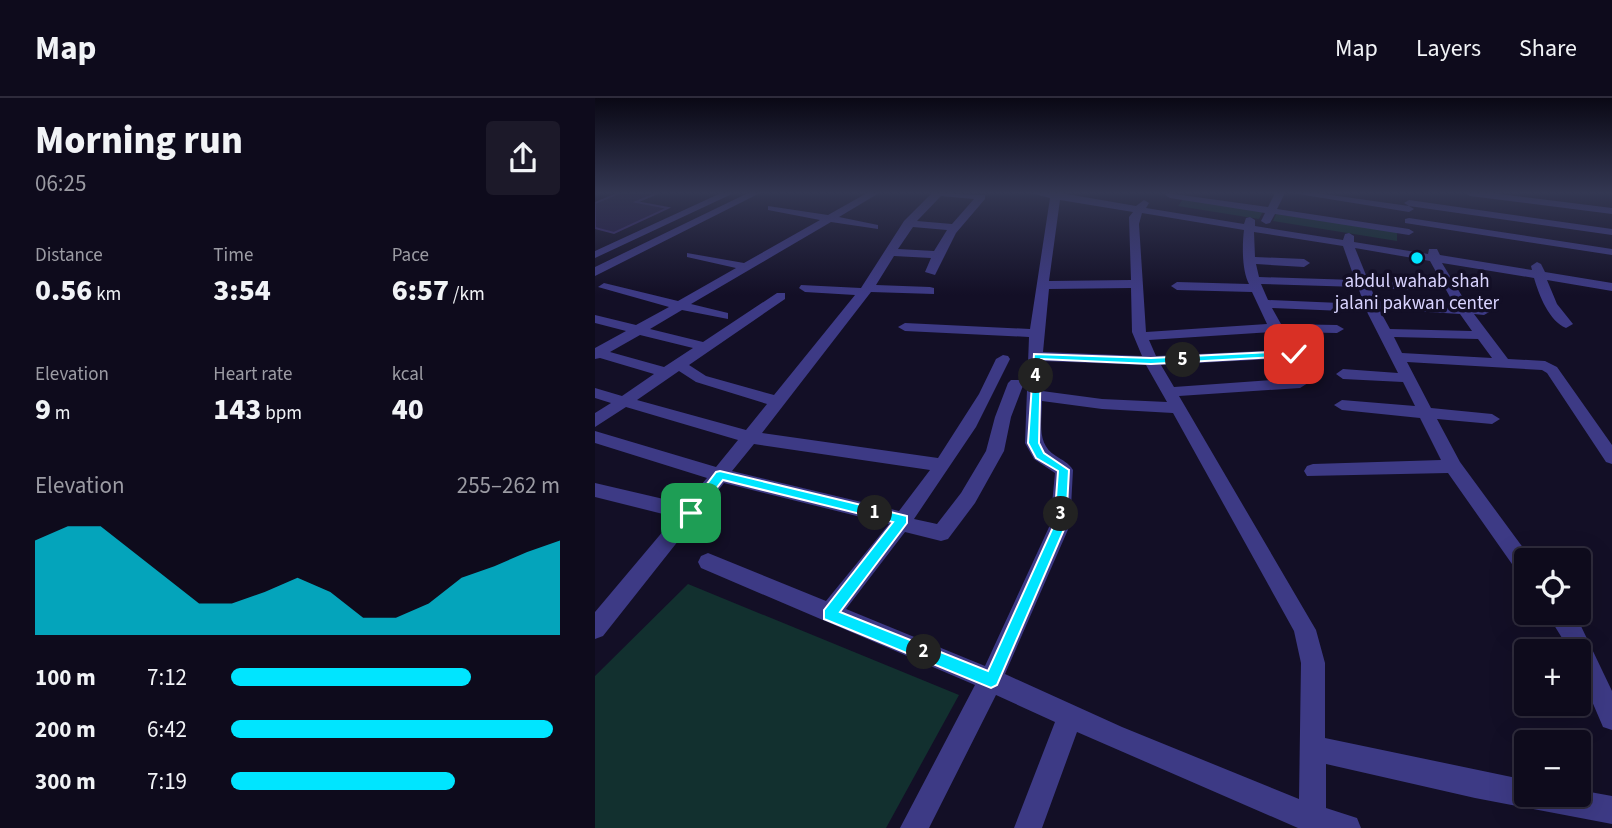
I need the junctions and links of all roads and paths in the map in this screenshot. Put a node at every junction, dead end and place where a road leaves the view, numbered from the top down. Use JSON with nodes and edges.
{"nodes":[{"id":1,"x":655,"y":227,"type":"edge"},
{"id":2,"x":686,"y":227,"type":"edge"},
{"id":3,"x":815,"y":227,"type":"edge"},
{"id":4,"x":906,"y":227,"type":"edge"},
{"id":5,"x":953,"y":227,"type":"edge"},
{"id":6,"x":1052,"y":227,"type":"edge"},
{"id":7,"x":1134,"y":227,"type":"edge"},
{"id":8,"x":1250,"y":227,"type":"edge"},
{"id":9,"x":1269,"y":227,"type":"edge"},
{"id":10,"x":1286,"y":227,"type":"edge"},
{"id":11,"x":1409,"y":227,"type":"edge"},
{"id":12,"x":1474,"y":227,"type":"edge"},
{"id":13,"x":1523,"y":227,"type":"edge"},
{"id":14,"x":1577,"y":227,"type":"edge"},
{"id":15,"x":1612,"y":232,"type":"edge"},
{"id":16,"x":1526,"y":239,"type":"junction"},
{"id":17,"x":1348,"y":240,"type":"junction"},
{"id":18,"x":1408,"y":246,"type":"junction"},
{"id":19,"x":891,"y":252,"type":"junction"},
{"id":20,"x":1612,"y":252,"type":"edge"},
{"id":21,"x":1434,"y":254,"type":"junction"},
{"id":22,"x":595,"y":255,"type":"edge"},
{"id":23,"x":691,"y":255,"type":"dead end"},
{"id":24,"x":937,"y":255,"type":"junction"},
{"id":25,"x":1251,"y":260,"type":"junction"},
{"id":26,"x":1304,"y":263,"type":"dead end"},
{"id":27,"x":745,"y":267,"type":"junction"},
{"id":28,"x":1536,"y":269,"type":"junction"},
{"id":29,"x":595,"y":272,"type":"edge"},
{"id":30,"x":931,"y":272,"type":"dead end"},
{"id":31,"x":1612,"y":278,"type":"edge"},
{"id":32,"x":1362,"y":283,"type":"junction"},
{"id":33,"x":1137,"y":284,"type":"junction"},
{"id":34,"x":1254,"y":284,"type":"junction"},
{"id":35,"x":1044,"y":285,"type":"junction"},
{"id":36,"x":1177,"y":286,"type":"dead end"},
{"id":37,"x":1422,"y":286,"type":"dead end"},
{"id":38,"x":1612,"y":287,"type":"edge"},
{"id":39,"x":604,"y":288,"type":"dead end"},
{"id":40,"x":805,"y":288,"type":"dead end"},
{"id":41,"x":865,"y":290,"type":"junction"},
{"id":42,"x":930,"y":291,"type":"dead end"},
{"id":43,"x":781,"y":296,"type":"dead end"},
{"id":44,"x":1262,"y":304,"type":"junction"},
{"id":45,"x":679,"y":306,"type":"junction"},
{"id":46,"x":1371,"y":307,"type":"junction"},
{"id":47,"x":1464,"y":310,"type":"junction"},
{"id":48,"x":1484,"y":311,"type":"dead end"},
{"id":49,"x":723,"y":316,"type":"dead end"},
{"id":50,"x":595,"y":319,"type":"edge"},
{"id":51,"x":1566,"y":324,"type":"dead end"},
{"id":52,"x":905,"y":327,"type":"dead end"},
{"id":53,"x":1276,"y":328,"type":"junction"},
{"id":54,"x":1337,"y":329,"type":"dead end"},
{"id":55,"x":638,"y":330,"type":"junction"},
{"id":56,"x":1036,"y":333,"type":"junction"},
{"id":57,"x":1384,"y":333,"type":"junction"},
{"id":58,"x":1481,"y":335,"type":"junction"},
{"id":59,"x":1141,"y":336,"type":"junction"},
{"id":60,"x":705,"y":347,"type":"junction"},
{"id":61,"x":596,"y":353,"type":"edge"},
{"id":62,"x":1294,"y":354,"type":"junction"},
{"id":63,"x":1037,"y":356,"type":"junction"},
{"id":64,"x":1398,"y":357,"type":"junction"},
{"id":65,"x":1003,"y":359,"type":"dead end"},
{"id":66,"x":1151,"y":361,"type":"junction"},
{"id":67,"x":1503,"y":363,"type":"junction"},
{"id":68,"x":673,"y":369,"type":"junction"},
{"id":69,"x":1343,"y":374,"type":"dead end"},
{"id":70,"x":1409,"y":378,"type":"junction"},
{"id":71,"x":1016,"y":383,"type":"dead end"},
{"id":72,"x":595,"y":393,"type":"edge"},
{"id":73,"x":1035,"y":395,"type":"junction"},
{"id":74,"x":1174,"y":400,"type":"junction"},
{"id":75,"x":624,"y":401,"type":"junction"},
{"id":76,"x":776,"y":401,"type":"junction"},
{"id":77,"x":1342,"y":405,"type":"dead end"},
{"id":78,"x":1425,"y":413,"type":"junction"},
{"id":79,"x":1492,"y":419,"type":"dead end"},
{"id":80,"x":595,"y":421,"type":"edge"},
{"id":81,"x":595,"y":437,"type":"edge"},
{"id":82,"x":748,"y":437,"type":"junction"},
{"id":83,"x":1612,"y":458,"type":"edge"},
{"id":84,"x":942,"y":465,"type":"junction"},
{"id":85,"x":1454,"y":466,"type":"junction"},
{"id":86,"x":1313,"y":471,"type":"dead end"},
{"id":87,"x":720,"y":475,"type":"junction"},
{"id":88,"x":595,"y":490,"type":"edge"},
{"id":89,"x":691,"y":513,"type":"junction"},
{"id":90,"x":902,"y":521,"type":"junction"},
{"id":91,"x":1514,"y":551,"type":"edge"},
{"id":92,"x":708,"y":562,"type":"dead end"},
{"id":93,"x":829,"y":614,"type":"junction"},
{"id":94,"x":1567,"y":625,"type":"edge"},
{"id":95,"x":595,"y":629,"type":"edge"},
{"id":96,"x":991,"y":680,"type":"junction"},
{"id":97,"x":1070,"y":716,"type":"junction"},
{"id":98,"x":1612,"y":718,"type":"edge"},
{"id":99,"x":1313,"y":748,"type":"junction"},
{"id":100,"x":1514,"y":791,"type":"edge"},
{"id":101,"x":1591,"y":806,"type":"edge"},
{"id":102,"x":1612,"y":810,"type":"edge"},
{"id":103,"x":1312,"y":823,"type":"edge"},
{"id":104,"x":914,"y":828,"type":"edge"},
{"id":105,"x":1028,"y":828,"type":"edge"},
{"id":106,"x":1347,"y":828,"type":"edge"}],
"edges":[{"from":1,"to":22,"type":"street"},
{"from":2,"to":29,"type":"street"},
{"from":3,"to":27,"type":"street"},
{"from":4,"to":19,"type":"street"},
{"from":5,"to":24,"type":"street"},
{"from":6,"to":35,"type":"street"},
{"from":7,"to":33,"type":"street"},
{"from":8,"to":25,"type":"street"},
{"from":9,"to":17,"type":"street"},
{"from":10,"to":17,"type":"street"},
{"from":11,"to":18,"type":"street"},
{"from":12,"to":16,"type":"street"},
{"from":13,"to":16,"type":"street"},
{"from":14,"to":15,"type":"street"},
{"from":16,"to":20,"type":"street"},
{"from":16,"to":28,"type":"street"},
{"from":17,"to":18,"type":"street"},
{"from":17,"to":21,"type":"street"},
{"from":17,"to":32,"type":"street"},
{"from":18,"to":21,"type":"street"},
{"from":19,"to":24,"type":"street"},
{"from":19,"to":41,"type":"street"},
{"from":21,"to":28,"type":"street"},
{"from":21,"to":47,"type":"street"},
{"from":23,"to":27,"type":"street"},
{"from":24,"to":30,"type":"street"},
{"from":25,"to":26,"type":"street"},
{"from":25,"to":34,"type":"street"},
{"from":27,"to":45,"type":"street"},
{"from":28,"to":31,"type":"street"},
{"from":28,"to":38,"type":"street"},
{"from":28,"to":51,"type":"street"},
{"from":32,"to":34,"type":"street"},
{"from":32,"to":37,"type":"street"},
{"from":32,"to":46,"type":"street"},
{"from":33,"to":35,"type":"street"},
{"from":33,"to":59,"type":"street"},
{"from":34,"to":36,"type":"street"},
{"from":34,"to":44,"type":"street"},
{"from":35,"to":56,"type":"street"},
{"from":39,"to":45,"type":"street"},
{"from":40,"to":41,"type":"street"},
{"from":41,"to":42,"type":"street"},
{"from":41,"to":76,"type":"street"},
{"from":43,"to":60,"type":"street"},
{"from":44,"to":46,"type":"street"},
{"from":44,"to":53,"type":"street"},
{"from":45,"to":49,"type":"street"},
{"from":45,"to":55,"type":"street"},
{"from":46,"to":47,"type":"street"},
{"from":46,"to":57,"type":"street"},
{"from":47,"to":48,"type":"street"},
{"from":47,"to":58,"type":"street"},
{"from":50,"to":55,"type":"street"},
{"from":52,"to":56,"type":"street"},
{"from":53,"to":54,"type":"street"},
{"from":53,"to":59,"type":"street"},
{"from":53,"to":62,"type":"street"},
{"from":55,"to":60,"type":"street"},
{"from":55,"to":61,"type":"street"},
{"from":56,"to":63,"type":"street"},
{"from":57,"to":58,"type":"street"},
{"from":57,"to":64,"type":"street"},
{"from":58,"to":67,"type":"street"},
{"from":59,"to":66,"type":"street"},
{"from":60,"to":68,"type":"street"},
{"from":61,"to":68,"type":"street"},
{"from":62,"to":66,"type":"street"},
{"from":62,"to":74,"type":"street"},
{"from":63,"to":66,"type":"street"},
{"from":63,"to":73,"type":"street"},
{"from":64,"to":67,"type":"street"},
{"from":64,"to":70,"type":"street"},
{"from":65,"to":84,"type":"street"},
{"from":66,"to":74,"type":"street"},
{"from":67,"to":83,"type":"street"},
{"from":68,"to":75,"type":"street"},
{"from":68,"to":76,"type":"street"},
{"from":69,"to":70,"type":"street"},
{"from":70,"to":78,"type":"street"},
{"from":71,"to":90,"type":"street"},
{"from":72,"to":75,"type":"street"},
{"from":73,"to":74,"type":"street"},
{"from":73,"to":96,"type":"street"},
{"from":74,"to":99,"type":"street"},
{"from":75,"to":80,"type":"street"},
{"from":75,"to":82,"type":"street"},
{"from":76,"to":82,"type":"street"},
{"from":77,"to":78,"type":"street"},
{"from":78,"to":79,"type":"street"},
{"from":78,"to":85,"type":"street"},
{"from":81,"to":87,"type":"street"},
{"from":82,"to":84,"type":"street"},
{"from":82,"to":87,"type":"street"},
{"from":84,"to":90,"type":"street"},
{"from":85,"to":86,"type":"street"},
{"from":85,"to":91,"type":"street"},
{"from":87,"to":89,"type":"street"},
{"from":87,"to":90,"type":"street"},
{"from":88,"to":89,"type":"street"},
{"from":89,"to":95,"type":"street"},
{"from":90,"to":93,"type":"street"},
{"from":92,"to":93,"type":"street"},
{"from":93,"to":96,"type":"street"},
{"from":94,"to":98,"type":"street"},
{"from":96,"to":97,"type":"street"},
{"from":96,"to":104,"type":"street"},
{"from":97,"to":103,"type":"street"},
{"from":97,"to":105,"type":"street"},
{"from":99,"to":100,"type":"street"},
{"from":99,"to":103,"type":"street"},
{"from":101,"to":102,"type":"street"},
{"from":103,"to":106,"type":"street"}]}
